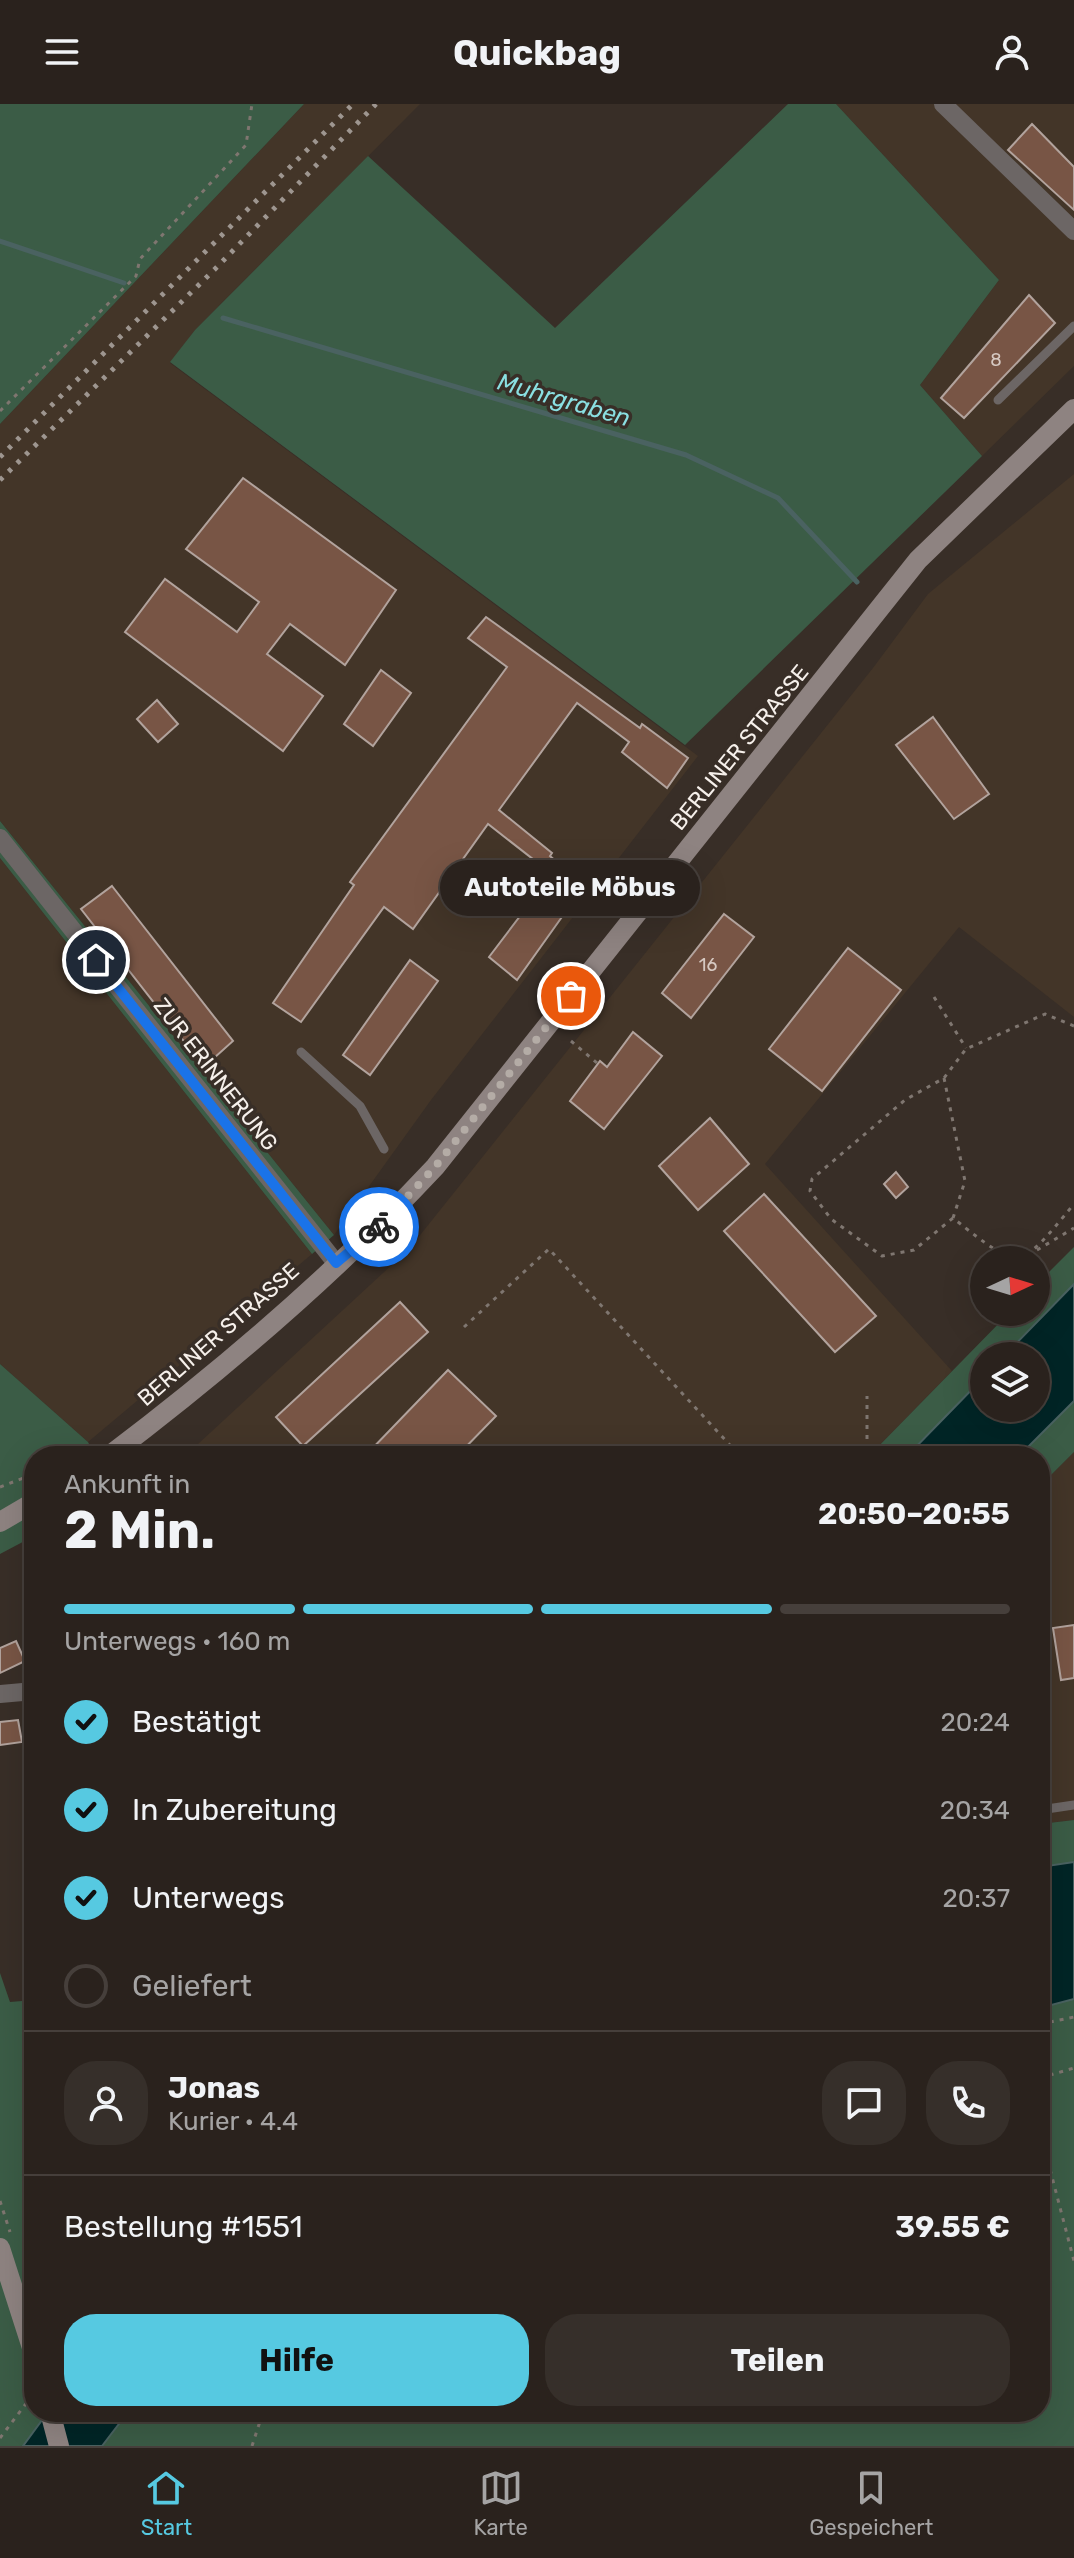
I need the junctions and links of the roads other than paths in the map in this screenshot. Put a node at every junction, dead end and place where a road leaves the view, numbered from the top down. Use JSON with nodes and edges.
{"nodes":[{"id":1,"x":943,"y":104,"type":"edge"},
{"id":2,"x":1074,"y":231,"type":"edge"},
{"id":3,"x":1074,"y":326,"type":"edge"},
{"id":4,"x":998,"y":400,"type":"dead end"},
{"id":5,"x":1074,"y":409,"type":"edge"},
{"id":6,"x":0,"y":838,"type":"edge"},
{"id":7,"x":301,"y":1052,"type":"dead end"},
{"id":8,"x":384,"y":1149,"type":"dead end"},
{"id":9,"x":336,"y":1263,"type":"junction"},
{"id":10,"x":121,"y":1446,"type":"edge"},
{"id":11,"x":24,"y":1508,"type":"edge"},
{"id":12,"x":0,"y":1522,"type":"edge"},
{"id":13,"x":24,"y":1692,"type":"edge"},
{"id":14,"x":0,"y":1694,"type":"edge"},
{"id":15,"x":1074,"y":1805,"type":"edge"},
{"id":16,"x":1050,"y":1809,"type":"edge"},
{"id":17,"x":0,"y":2248,"type":"edge"},
{"id":18,"x":24,"y":2321,"type":"edge"},
{"id":19,"x":53,"y":2422,"type":"edge"},
{"id":20,"x":59,"y":2446,"type":"edge"}],
"edges":[{"from":1,"to":2,"type":"street"},
{"from":3,"to":4,"type":"lane"},
{"from":5,"to":9,"type":"main road","name":"BERLINER STRASSE"},
{"from":6,"to":9,"type":"street","name":"ZUR ERINNERUNG"},
{"from":7,"to":8,"type":"lane"},
{"from":9,"to":10,"type":"main road","name":"BERLINER STRASSE"},
{"from":11,"to":12,"type":"main road"},
{"from":13,"to":14,"type":"street"},
{"from":15,"to":16,"type":"lane"},
{"from":17,"to":18,"type":"main road"},
{"from":19,"to":20,"type":"main road"}]}
